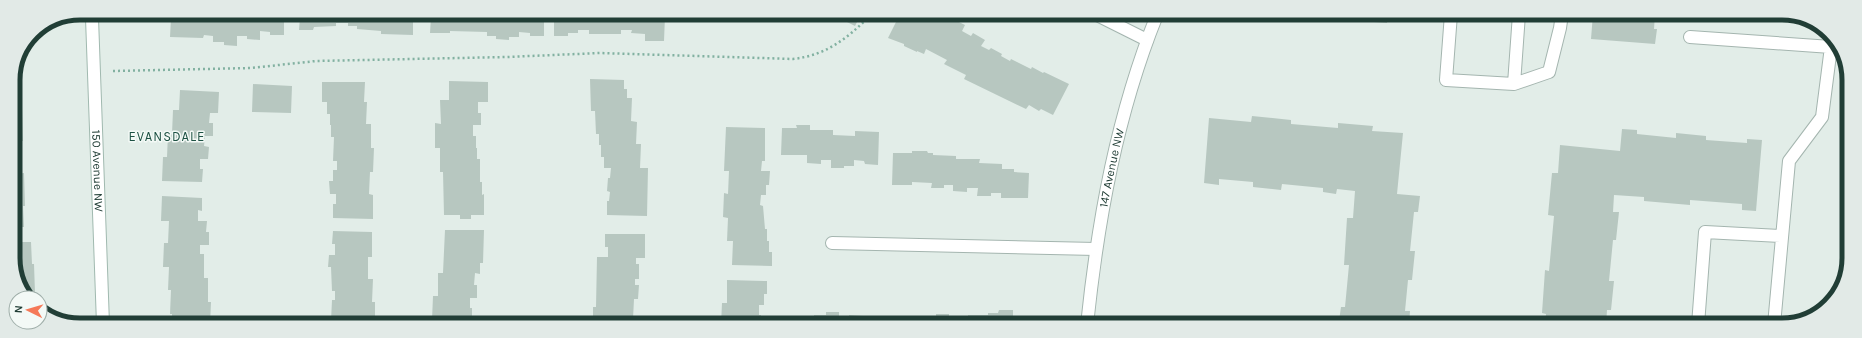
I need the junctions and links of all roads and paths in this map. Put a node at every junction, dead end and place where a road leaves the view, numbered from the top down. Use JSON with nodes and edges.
{"nodes":[{"id":1,"x":92,"y":20,"type":"edge"},
{"id":2,"x":866,"y":20,"type":"edge"},
{"id":3,"x":1107,"y":20,"type":"edge"},
{"id":4,"x":1155,"y":20,"type":"edge"},
{"id":5,"x":1451,"y":20,"type":"edge"},
{"id":6,"x":1519,"y":20,"type":"edge"},
{"id":7,"x":1561,"y":20,"type":"edge"},
{"id":8,"x":1690,"y":37,"type":"dead end"},
{"id":9,"x":1147,"y":40,"type":"junction"},
{"id":10,"x":1830,"y":43,"type":"edge"},
{"id":11,"x":1831,"y":44,"type":"edge"},
{"id":12,"x":94,"y":71,"type":"junction"},
{"id":13,"x":1514,"y":84,"type":"junction"},
{"id":14,"x":1781,"y":236,"type":"junction"},
{"id":15,"x":832,"y":243,"type":"dead end"},
{"id":16,"x":1096,"y":249,"type":"junction"},
{"id":17,"x":103,"y":318,"type":"edge"},
{"id":18,"x":1088,"y":318,"type":"edge"},
{"id":19,"x":1699,"y":318,"type":"edge"},
{"id":20,"x":1775,"y":318,"type":"edge"}],
"edges":[{"from":1,"to":12,"type":"street","name":"150 Avenue NW"},
{"from":2,"to":12,"type":"path"},
{"from":3,"to":9,"type":"street"},
{"from":4,"to":9,"type":"street","name":"147 Avenue NW"},
{"from":5,"to":13,"type":"street"},
{"from":6,"to":13,"type":"street"},
{"from":7,"to":13,"type":"street"},
{"from":8,"to":10,"type":"street"},
{"from":9,"to":16,"type":"street","name":"147 Avenue NW"},
{"from":11,"to":14,"type":"street"},
{"from":12,"to":17,"type":"street","name":"150 Avenue NW"},
{"from":14,"to":19,"type":"street"},
{"from":14,"to":20,"type":"street"},
{"from":15,"to":16,"type":"street"},
{"from":16,"to":18,"type":"street","name":"147 Avenue NW"}]}
